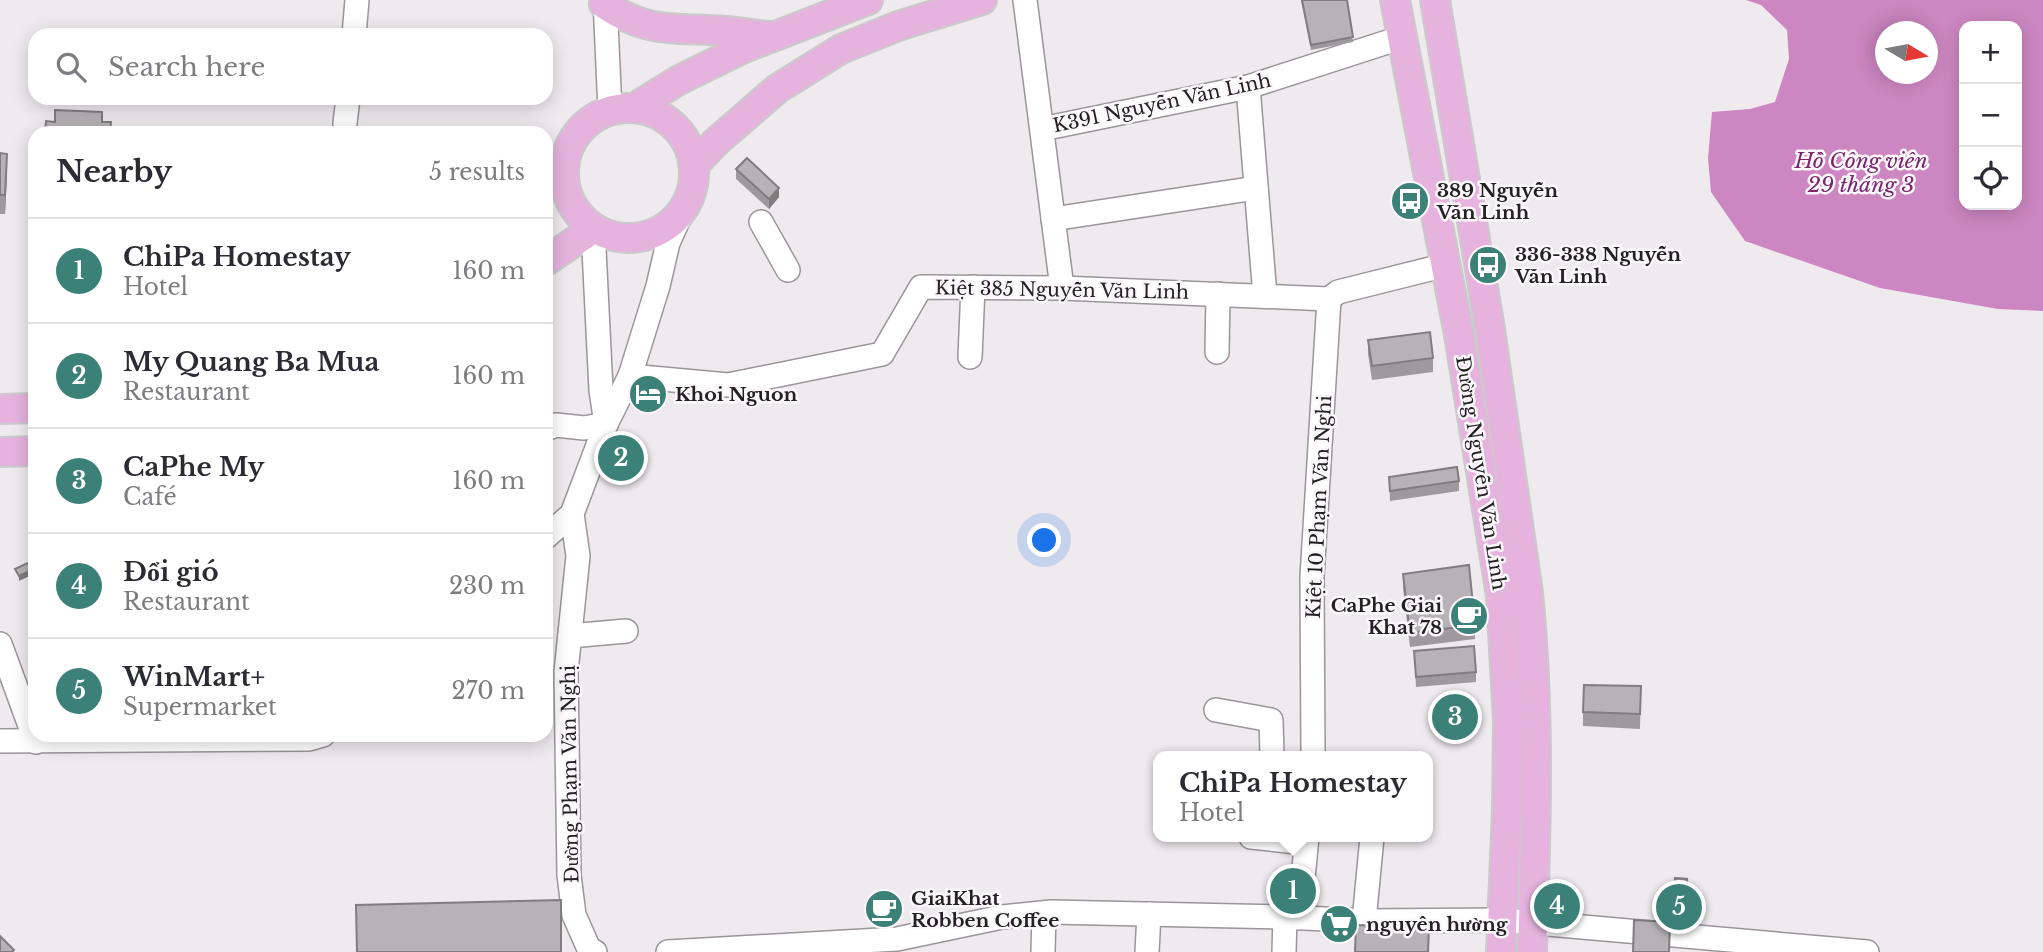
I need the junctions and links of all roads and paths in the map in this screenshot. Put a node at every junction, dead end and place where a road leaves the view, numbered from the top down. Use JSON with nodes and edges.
{"nodes":[{"id":1,"x":357,"y":0,"type":"edge"},
{"id":2,"x":868,"y":0,"type":"edge"},
{"id":3,"x":982,"y":0,"type":"edge"},
{"id":4,"x":1026,"y":0,"type":"edge"},
{"id":5,"x":1395,"y":0,"type":"edge"},
{"id":6,"x":1436,"y":0,"type":"edge"},
{"id":7,"x":1444,"y":0,"type":"edge"},
{"id":8,"x":604,"y":2,"type":"edge"},
{"id":9,"x":355,"y":28,"type":"edge"},
{"id":10,"x":773,"y":37,"type":"junction"},
{"id":11,"x":1403,"y":37,"type":"junction"},
{"id":12,"x":1443,"y":45,"type":"junction"},
{"id":13,"x":1248,"y":87,"type":"junction"},
{"id":14,"x":347,"y":105,"type":"edge"},
{"id":15,"x":622,"y":109,"type":"junction"},
{"id":16,"x":345,"y":123,"type":"dead end"},
{"id":17,"x":1042,"y":130,"type":"junction"},
{"id":18,"x":565,"y":159,"type":"junction"},
{"id":19,"x":694,"y":165,"type":"junction"},
{"id":20,"x":553,"y":174,"type":"edge"},
{"id":21,"x":1256,"y":188,"type":"junction"},
{"id":22,"x":681,"y":214,"type":"junction"},
{"id":23,"x":1053,"y":219,"type":"junction"},
{"id":24,"x":761,"y":222,"type":"dead end"},
{"id":25,"x":593,"y":229,"type":"junction"},
{"id":26,"x":553,"y":256,"type":"edge"},
{"id":27,"x":1446,"y":265,"type":"junction"},
{"id":28,"x":788,"y":270,"type":"dead end"},
{"id":29,"x":973,"y":287,"type":"junction"},
{"id":30,"x":1062,"y":288,"type":"junction"},
{"id":31,"x":1218,"y":294,"type":"junction"},
{"id":32,"x":1265,"y":296,"type":"junction"},
{"id":33,"x":1329,"y":299,"type":"junction"},
{"id":34,"x":1490,"y":329,"type":"junction"},
{"id":35,"x":1459,"y":335,"type":"junction"},
{"id":36,"x":1217,"y":352,"type":"dead end"},
{"id":37,"x":971,"y":357,"type":"dead end"},
{"id":38,"x":630,"y":376,"type":"junction"},
{"id":39,"x":28,"y":408,"type":"edge"},
{"id":40,"x":0,"y":409,"type":"edge"},
{"id":41,"x":606,"y":424,"type":"junction"},
{"id":42,"x":553,"y":426,"type":"edge"},
{"id":43,"x":28,"y":451,"type":"edge"},
{"id":44,"x":0,"y":452,"type":"edge"},
{"id":45,"x":572,"y":514,"type":"junction"},
{"id":46,"x":1519,"y":522,"type":"junction"},
{"id":47,"x":1491,"y":526,"type":"junction"},
{"id":48,"x":553,"y":531,"type":"edge"},
{"id":49,"x":626,"y":631,"type":"dead end"},
{"id":50,"x":570,"y":636,"type":"junction"},
{"id":51,"x":0,"y":644,"type":"edge"},
{"id":52,"x":1216,"y":710,"type":"dead end"},
{"id":53,"x":28,"y":720,"type":"edge"},
{"id":54,"x":0,"y":741,"type":"edge"},
{"id":55,"x":28,"y":742,"type":"edge"},
{"id":56,"x":1272,"y":751,"type":"edge"},
{"id":57,"x":1313,"y":751,"type":"edge"},
{"id":58,"x":1306,"y":842,"type":"edge"},
{"id":59,"x":1372,"y":842,"type":"edge"},
{"id":60,"x":1044,"y":913,"type":"junction"},
{"id":61,"x":1149,"y":914,"type":"junction"},
{"id":62,"x":1292,"y":917,"type":"junction"},
{"id":63,"x":1503,"y":920,"type":"junction"},
{"id":64,"x":1364,"y":921,"type":"junction"},
{"id":65,"x":1533,"y":922,"type":"junction"},
{"id":66,"x":898,"y":945,"type":"edge"},
{"id":67,"x":1740,"y":947,"type":"edge"},
{"id":68,"x":591,"y":951,"type":"edge"},
{"id":69,"x":668,"y":952,"type":"edge"},
{"id":70,"x":1043,"y":952,"type":"edge"},
{"id":71,"x":1147,"y":952,"type":"edge"},
{"id":72,"x":1284,"y":952,"type":"edge"},
{"id":73,"x":1501,"y":952,"type":"edge"},
{"id":74,"x":1532,"y":952,"type":"edge"},
{"id":75,"x":1867,"y":952,"type":"edge"}],
"edges":[{"from":1,"to":9,"type":"street"},
{"from":2,"to":10,"type":"main road"},
{"from":3,"to":19,"type":"main road"},
{"from":4,"to":17,"type":"street"},
{"from":5,"to":11,"type":"main road","name":"Đường Nguyễn Văn Linh"},
{"from":6,"to":12,"type":"main road","name":"Đường Nguyễn Văn Linh"},
{"from":7,"to":12,"type":"main road"},
{"from":8,"to":10,"type":"main road"},
{"from":8,"to":15,"type":"street"},
{"from":10,"to":15,"type":"main road"},
{"from":11,"to":13,"type":"street","name":"K391 Nguyễn Văn Linh"},
{"from":11,"to":27,"type":"main road","name":"Đường Nguyễn Văn Linh"},
{"from":12,"to":34,"type":"main road","name":"Đường Nguyễn Văn Linh"},
{"from":13,"to":17,"type":"street","name":"K391 Nguyễn Văn Linh"},
{"from":13,"to":21,"type":"street"},
{"from":14,"to":16,"type":"street"},
{"from":15,"to":18,"type":"main road"},
{"from":15,"to":19,"type":"main road"},
{"from":17,"to":23,"type":"street"},
{"from":18,"to":20,"type":"main road"},
{"from":18,"to":25,"type":"main road"},
{"from":19,"to":22,"type":"main road"},
{"from":21,"to":23,"type":"street"},
{"from":21,"to":32,"type":"street"},
{"from":22,"to":25,"type":"main road"},
{"from":22,"to":38,"type":"street"},
{"from":23,"to":30,"type":"street"},
{"from":24,"to":28,"type":"street"},
{"from":25,"to":26,"type":"main road"},
{"from":25,"to":41,"type":"street"},
{"from":27,"to":33,"type":"street","name":"Kiệt 385 Nguyễn Văn Linh"},
{"from":27,"to":35,"type":"main road","name":"Đường Nguyễn Văn Linh"},
{"from":29,"to":30,"type":"street","name":"Kiệt 385 Nguyễn Văn Linh"},
{"from":29,"to":37,"type":"street"},
{"from":29,"to":38,"type":"street","name":"Kiệt 385 Nguyễn Văn Linh"},
{"from":30,"to":31,"type":"street","name":"Kiệt 385 Nguyễn Văn Linh"},
{"from":31,"to":32,"type":"street","name":"Kiệt 385 Nguyễn Văn Linh"},
{"from":31,"to":36,"type":"street"},
{"from":32,"to":33,"type":"street","name":"Kiệt 385 Nguyễn Văn Linh"},
{"from":33,"to":57,"type":"street","name":"Kiệt 10 Phạm Văn Nghi"},
{"from":34,"to":35,"type":"main road"},
{"from":34,"to":46,"type":"main road","name":"Đường Nguyễn Văn Linh"},
{"from":35,"to":47,"type":"main road","name":"Đường Nguyễn Văn Linh"},
{"from":38,"to":41,"type":"street"},
{"from":39,"to":40,"type":"main road"},
{"from":41,"to":42,"type":"street"},
{"from":41,"to":45,"type":"street"},
{"from":43,"to":44,"type":"main road"},
{"from":45,"to":48,"type":"street"},
{"from":45,"to":50,"type":"street","name":"Đường Phạm Văn Nghị"},
{"from":46,"to":47,"type":"main road"},
{"from":46,"to":65,"type":"main road","name":"Đường Nguyễn Văn Linh"},
{"from":47,"to":63,"type":"main road","name":"Đường Nguyễn Văn Linh"},
{"from":49,"to":50,"type":"street"},
{"from":50,"to":68,"type":"street","name":"Đường Phạm Văn Nghị"},
{"from":51,"to":53,"type":"street"},
{"from":52,"to":56,"type":"street"},
{"from":54,"to":55,"type":"street"},
{"from":58,"to":62,"type":"street"},
{"from":59,"to":64,"type":"street"},
{"from":60,"to":61,"type":"street"},
{"from":60,"to":66,"type":"street"},
{"from":60,"to":70,"type":"street"},
{"from":61,"to":62,"type":"street"},
{"from":61,"to":71,"type":"street"},
{"from":62,"to":64,"type":"street"},
{"from":62,"to":72,"type":"street"},
{"from":63,"to":64,"type":"street"},
{"from":63,"to":65,"type":"street"},
{"from":63,"to":73,"type":"main road","name":"Đường Nguyễn Văn Linh"},
{"from":65,"to":67,"type":"street"},
{"from":65,"to":74,"type":"main road","name":"Đường Nguyễn Văn Linh"},
{"from":66,"to":69,"type":"street"},
{"from":67,"to":75,"type":"street"}]}
